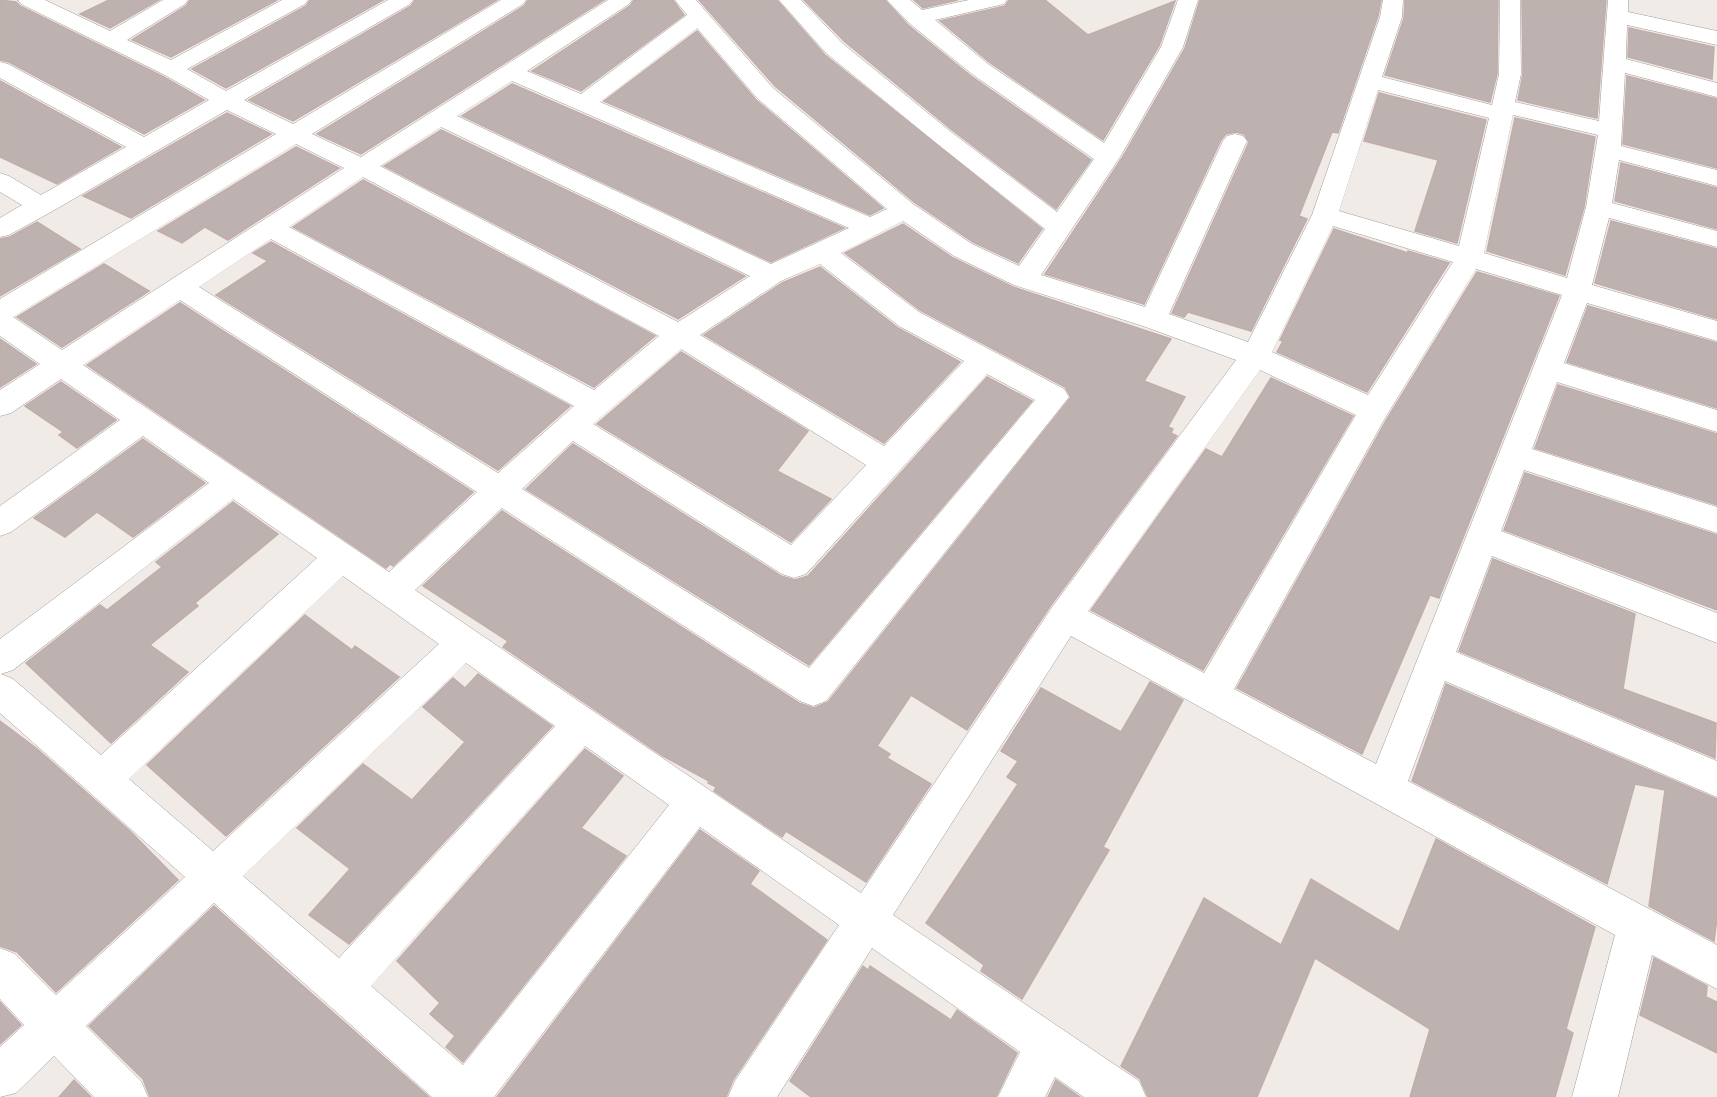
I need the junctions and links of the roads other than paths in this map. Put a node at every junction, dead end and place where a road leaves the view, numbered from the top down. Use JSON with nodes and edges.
{"nodes":[{"id":1,"x":28,"y":0,"type":"edge"},
{"id":2,"x":178,"y":0,"type":"edge"},
{"id":3,"x":298,"y":0,"type":"edge"},
{"id":4,"x":403,"y":0,"type":"edge"},
{"id":5,"x":516,"y":0,"type":"edge"},
{"id":6,"x":622,"y":0,"type":"edge"},
{"id":7,"x":789,"y":0,"type":"edge"},
{"id":8,"x":897,"y":0,"type":"edge"},
{"id":9,"x":997,"y":0,"type":"edge"},
{"id":10,"x":1188,"y":0,"type":"edge"},
{"id":11,"x":1393,"y":0,"type":"edge"},
{"id":12,"x":1510,"y":0,"type":"edge"},
{"id":13,"x":61,"y":5,"type":"edge"},
{"id":14,"x":692,"y":8,"type":"edge"},
{"id":15,"x":1617,"y":8,"type":"edge"},
{"id":16,"x":917,"y":18,"type":"junction"},
{"id":17,"x":1717,"y":38,"type":"edge"},
{"id":18,"x":112,"y":39,"type":"junction"},
{"id":19,"x":1614,"y":63,"type":"junction"},
{"id":20,"x":0,"y":69,"type":"edge"},
{"id":21,"x":171,"y":69,"type":"junction"},
{"id":22,"x":512,"y":72,"type":"junction"},
{"id":23,"x":1370,"y":81,"type":"junction"},
{"id":24,"x":1717,"y":90,"type":"edge"},
{"id":25,"x":227,"y":101,"type":"junction"},
{"id":26,"x":584,"y":103,"type":"junction"},
{"id":27,"x":1502,"y":110,"type":"junction"},
{"id":28,"x":441,"y":118,"type":"junction"},
{"id":29,"x":296,"y":134,"type":"junction"},
{"id":30,"x":1235,"y":141,"type":"dead end"},
{"id":31,"x":1610,"y":141,"type":"junction"},
{"id":32,"x":144,"y":147,"type":"junction"},
{"id":33,"x":1108,"y":157,"type":"junction"},
{"id":34,"x":362,"y":167,"type":"junction"},
{"id":35,"x":1717,"y":178,"type":"edge"},
{"id":36,"x":0,"y":181,"type":"edge"},
{"id":37,"x":42,"y":206,"type":"junction"},
{"id":38,"x":1599,"y":207,"type":"junction"},
{"id":39,"x":904,"y":210,"type":"junction"},
{"id":40,"x":1325,"y":215,"type":"junction"},
{"id":41,"x":868,"y":226,"type":"junction"},
{"id":42,"x":1060,"y":227,"type":"junction"},
{"id":43,"x":271,"y":228,"type":"junction"},
{"id":44,"x":0,"y":229,"type":"edge"},
{"id":45,"x":1717,"y":239,"type":"edge"},
{"id":46,"x":822,"y":252,"type":"junction"},
{"id":47,"x":1470,"y":257,"type":"junction"},
{"id":48,"x":771,"y":274,"type":"junction"},
{"id":49,"x":1024,"y":279,"type":"junction"},
{"id":50,"x":181,"y":288,"type":"junction"},
{"id":51,"x":1577,"y":292,"type":"junction"},
{"id":52,"x":0,"y":312,"type":"edge"},
{"id":53,"x":1153,"y":319,"type":"junction"},
{"id":54,"x":0,"y":322,"type":"edge"},
{"id":55,"x":1717,"y":331,"type":"edge"},
{"id":56,"x":679,"y":335,"type":"junction"},
{"id":57,"x":1255,"y":356,"type":"junction"},
{"id":58,"x":983,"y":359,"type":"junction"},
{"id":59,"x":61,"y":364,"type":"junction"},
{"id":60,"x":1547,"y":369,"type":"junction"},
{"id":61,"x":595,"y":404,"type":"junction"},
{"id":62,"x":0,"y":405,"type":"edge"},
{"id":63,"x":1374,"y":410,"type":"junction"},
{"id":64,"x":143,"y":420,"type":"junction"},
{"id":65,"x":1717,"y":422,"type":"edge"},
{"id":66,"x":571,"y":425,"type":"junction"},
{"id":67,"x":1513,"y":455,"type":"junction"},
{"id":68,"x":888,"y":463,"type":"junction"},
{"id":69,"x":232,"y":482,"type":"junction"},
{"id":70,"x":500,"y":490,"type":"junction"},
{"id":71,"x":1717,"y":520,"type":"edge"},
{"id":72,"x":0,"y":523,"type":"edge"},
{"id":73,"x":1482,"y":538,"type":"junction"},
{"id":74,"x":341,"y":557,"type":"junction"},
{"id":75,"x":391,"y":591,"type":"junction"},
{"id":76,"x":1065,"y":616,"type":"junction"},
{"id":77,"x":1717,"y":628,"type":"edge"},
{"id":78,"x":465,"y":642,"type":"junction"},
{"id":79,"x":0,"y":659,"type":"edge"},
{"id":80,"x":1435,"y":660,"type":"junction"},
{"id":81,"x":0,"y":690,"type":"edge"},
{"id":82,"x":1211,"y":695,"type":"junction"},
{"id":83,"x":582,"y":723,"type":"junction"},
{"id":84,"x":102,"y":779,"type":"junction"},
{"id":85,"x":1717,"y":779,"type":"edge"},
{"id":86,"x":1386,"y":790,"type":"junction"},
{"id":87,"x":696,"y":801,"type":"junction"},
{"id":88,"x":215,"y":878,"type":"junction"},
{"id":89,"x":868,"y":920,"type":"junction"},
{"id":90,"x":1638,"y":926,"type":"junction"},
{"id":91,"x":1717,"y":968,"type":"edge"},
{"id":92,"x":0,"y":969,"type":"edge"},
{"id":93,"x":339,"y":988,"type":"junction"},
{"id":94,"x":55,"y":1026,"type":"junction"},
{"id":95,"x":1048,"y":1045,"type":"junction"},
{"id":96,"x":0,"y":1077,"type":"edge"},
{"id":97,"x":125,"y":1097,"type":"edge"},
{"id":98,"x":466,"y":1097,"type":"edge"},
{"id":99,"x":751,"y":1097,"type":"edge"},
{"id":100,"x":1021,"y":1097,"type":"edge"},
{"id":101,"x":1123,"y":1097,"type":"edge"},
{"id":102,"x":1595,"y":1097,"type":"edge"}],
"edges":[{"from":1,"to":13,"type":"street"},
{"from":2,"to":18,"type":"street"},
{"from":3,"to":21,"type":"street"},
{"from":4,"to":25,"type":"street"},
{"from":5,"to":29,"type":"street"},
{"from":6,"to":22,"type":"street"},
{"from":7,"to":42,"type":"street"},
{"from":8,"to":16,"type":"street"},
{"from":9,"to":16,"type":"street"},
{"from":10,"to":33,"type":"street"},
{"from":11,"to":23,"type":"street"},
{"from":12,"to":27,"type":"street"},
{"from":13,"to":18,"type":"street"},
{"from":14,"to":26,"type":"street"},
{"from":14,"to":39,"type":"street"},
{"from":15,"to":17,"type":"street"},
{"from":15,"to":19,"type":"street"},
{"from":16,"to":33,"type":"street"},
{"from":18,"to":21,"type":"street"},
{"from":19,"to":24,"type":"street"},
{"from":19,"to":31,"type":"street"},
{"from":20,"to":32,"type":"street"},
{"from":21,"to":25,"type":"street"},
{"from":22,"to":26,"type":"street"},
{"from":22,"to":28,"type":"street"},
{"from":23,"to":27,"type":"street"},
{"from":23,"to":40,"type":"street"},
{"from":25,"to":29,"type":"street"},
{"from":25,"to":32,"type":"street"},
{"from":26,"to":41,"type":"street"},
{"from":27,"to":31,"type":"street"},
{"from":27,"to":47,"type":"street"},
{"from":28,"to":34,"type":"street"},
{"from":28,"to":48,"type":"street"},
{"from":29,"to":34,"type":"street"},
{"from":29,"to":52,"type":"street"},
{"from":30,"to":53,"type":"street"},
{"from":31,"to":35,"type":"street"},
{"from":31,"to":38,"type":"street"},
{"from":32,"to":37,"type":"street"},
{"from":33,"to":42,"type":"street"},
{"from":34,"to":43,"type":"street"},
{"from":34,"to":56,"type":"street"},
{"from":36,"to":37,"type":"street"},
{"from":37,"to":44,"type":"street"},
{"from":38,"to":45,"type":"street"},
{"from":38,"to":51,"type":"street"},
{"from":39,"to":41,"type":"street"},
{"from":39,"to":49,"type":"street"},
{"from":40,"to":47,"type":"street"},
{"from":40,"to":57,"type":"street"},
{"from":41,"to":46,"type":"street"},
{"from":42,"to":49,"type":"street"},
{"from":43,"to":50,"type":"street"},
{"from":43,"to":61,"type":"street"},
{"from":46,"to":48,"type":"street"},
{"from":46,"to":58,"type":"street"},
{"from":47,"to":51,"type":"street"},
{"from":47,"to":63,"type":"street"},
{"from":48,"to":56,"type":"street"},
{"from":49,"to":53,"type":"street"},
{"from":50,"to":59,"type":"street"},
{"from":50,"to":70,"type":"street"},
{"from":51,"to":55,"type":"street"},
{"from":51,"to":60,"type":"street"},
{"from":53,"to":57,"type":"street"},
{"from":54,"to":59,"type":"street"},
{"from":56,"to":61,"type":"street"},
{"from":56,"to":68,"type":"street"},
{"from":57,"to":63,"type":"street"},
{"from":57,"to":76,"type":"street"},
{"from":58,"to":68,"type":"street"},
{"from":58,"to":70,"type":"street"},
{"from":59,"to":62,"type":"street"},
{"from":59,"to":64,"type":"street"},
{"from":60,"to":65,"type":"street"},
{"from":60,"to":67,"type":"street"},
{"from":61,"to":66,"type":"street"},
{"from":63,"to":82,"type":"street"},
{"from":64,"to":69,"type":"street"},
{"from":64,"to":72,"type":"street"},
{"from":66,"to":68,"type":"street"},
{"from":66,"to":70,"type":"street"},
{"from":67,"to":71,"type":"street"},
{"from":67,"to":73,"type":"street"},
{"from":69,"to":74,"type":"street"},
{"from":69,"to":79,"type":"street"},
{"from":70,"to":75,"type":"street"},
{"from":73,"to":77,"type":"street"},
{"from":73,"to":80,"type":"street"},
{"from":74,"to":75,"type":"street"},
{"from":74,"to":84,"type":"street"},
{"from":75,"to":78,"type":"street"},
{"from":76,"to":82,"type":"street"},
{"from":76,"to":89,"type":"street"},
{"from":78,"to":83,"type":"street"},
{"from":78,"to":88,"type":"street"},
{"from":80,"to":85,"type":"street"},
{"from":80,"to":86,"type":"street"},
{"from":81,"to":84,"type":"street"},
{"from":82,"to":86,"type":"street"},
{"from":83,"to":87,"type":"street"},
{"from":83,"to":93,"type":"street"},
{"from":84,"to":88,"type":"street"},
{"from":86,"to":90,"type":"street"},
{"from":87,"to":89,"type":"street"},
{"from":87,"to":98,"type":"street"},
{"from":88,"to":93,"type":"street"},
{"from":88,"to":94,"type":"street"},
{"from":89,"to":95,"type":"street"},
{"from":89,"to":99,"type":"street"},
{"from":90,"to":91,"type":"street"},
{"from":90,"to":102,"type":"street"},
{"from":92,"to":94,"type":"street"},
{"from":93,"to":98,"type":"street"},
{"from":94,"to":96,"type":"street"},
{"from":94,"to":97,"type":"street"},
{"from":95,"to":100,"type":"street"},
{"from":95,"to":101,"type":"street"}]}
